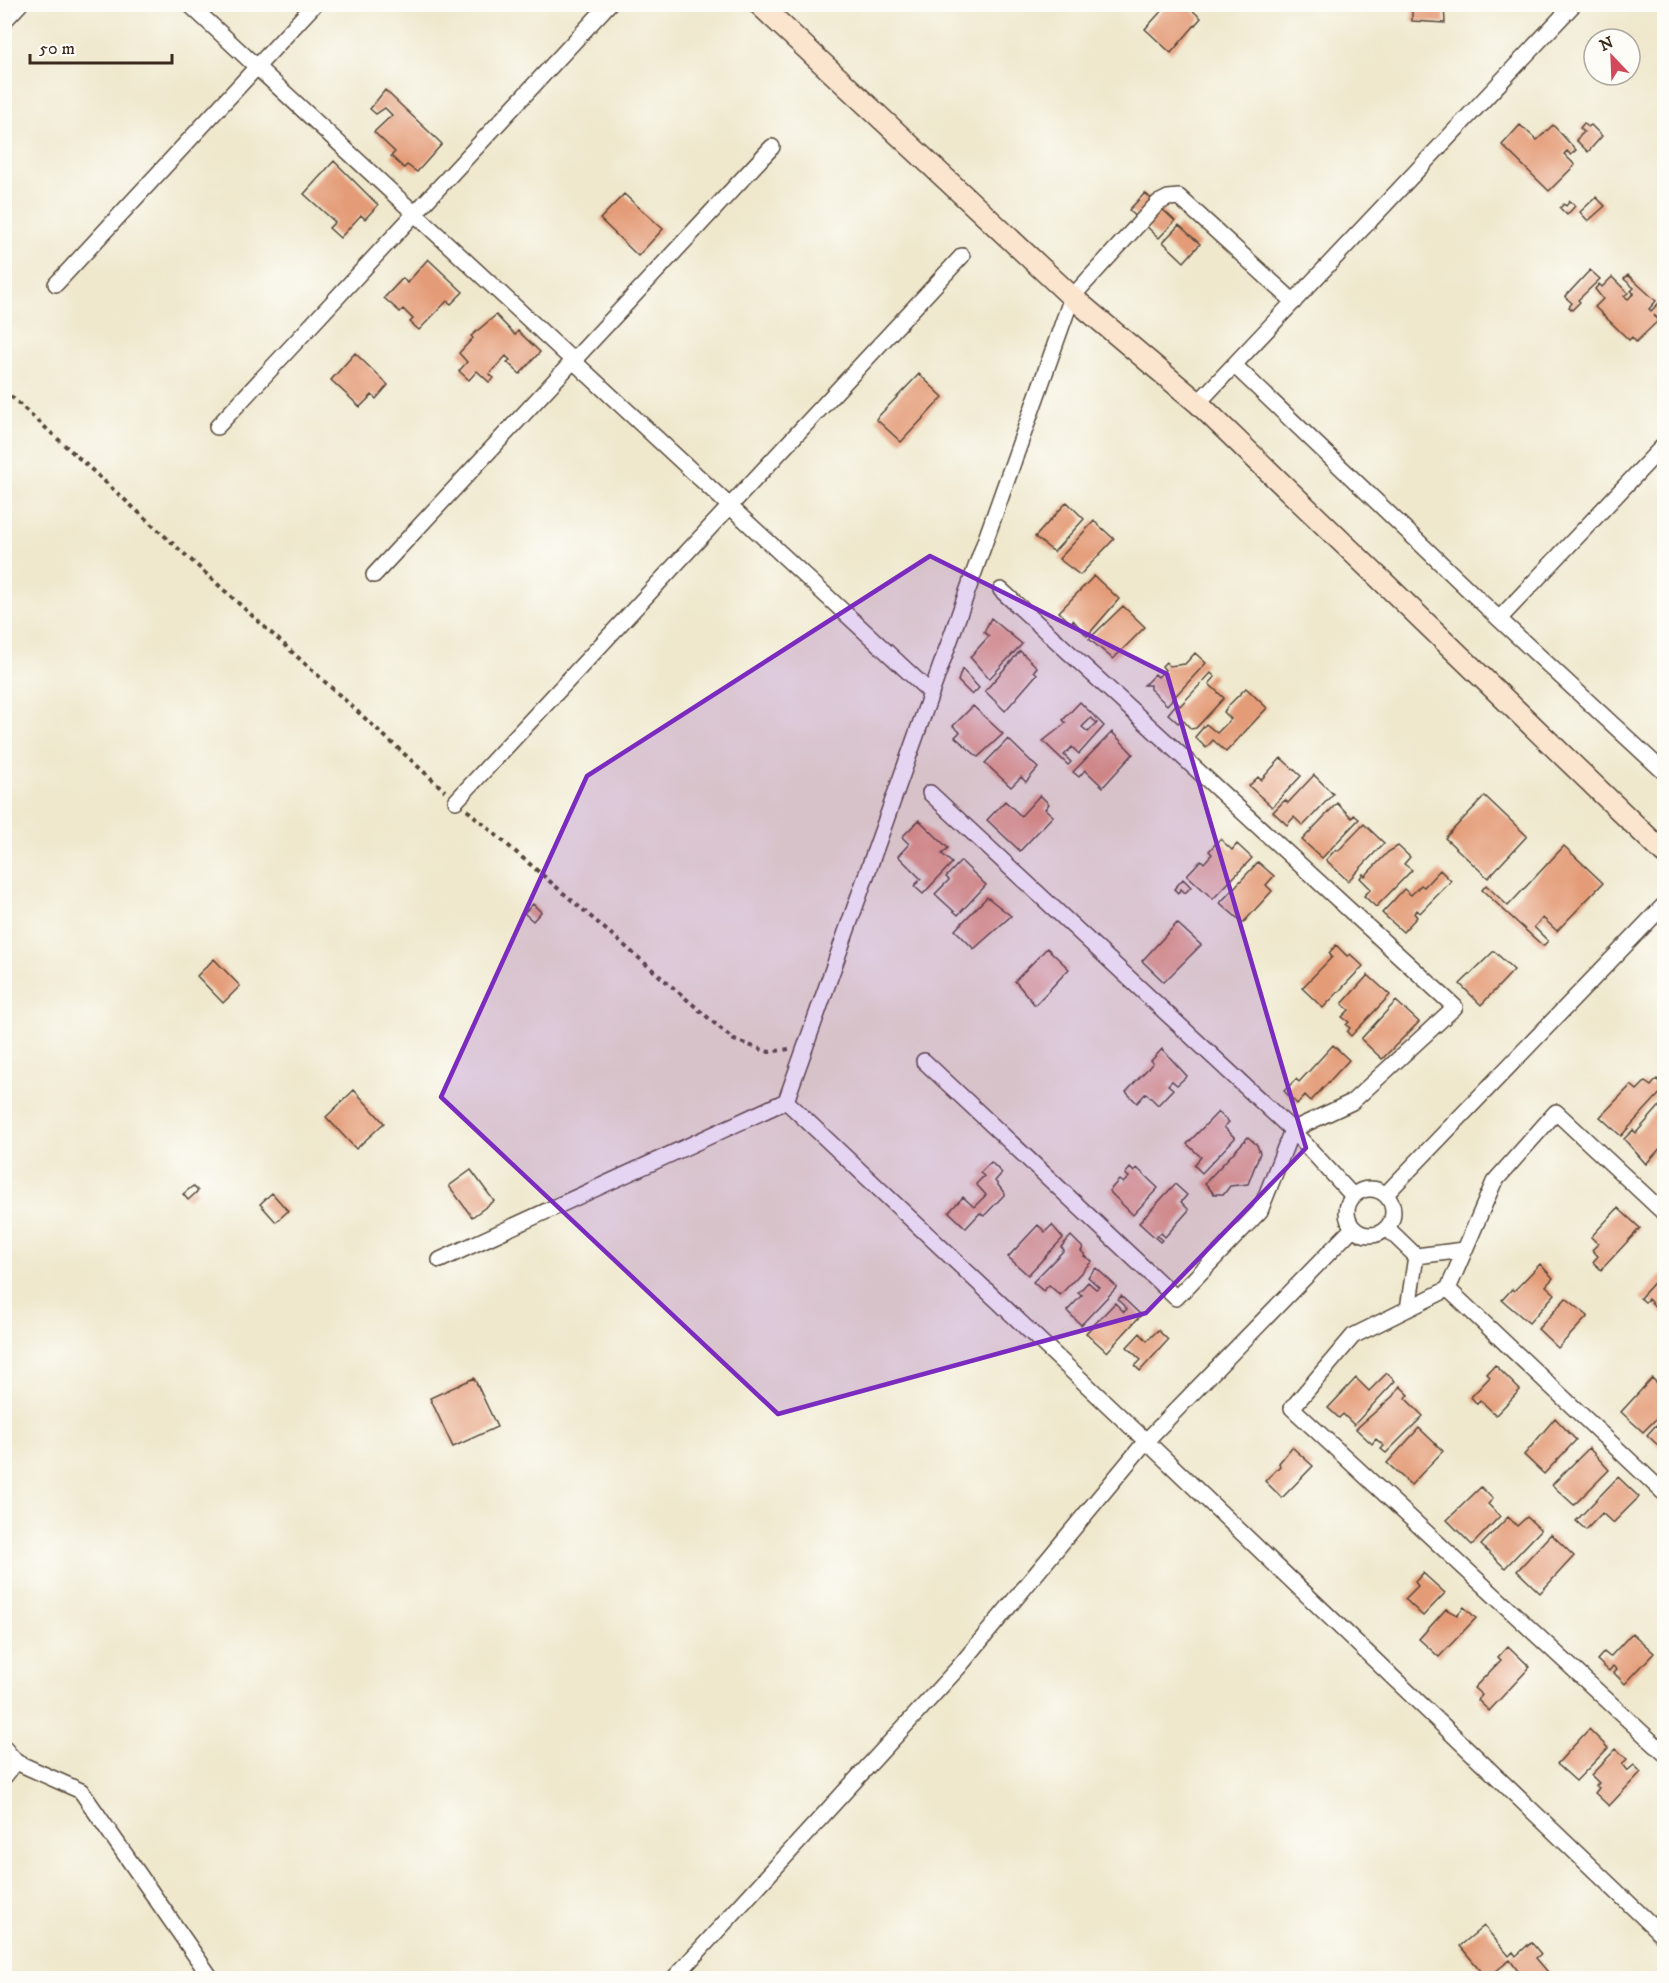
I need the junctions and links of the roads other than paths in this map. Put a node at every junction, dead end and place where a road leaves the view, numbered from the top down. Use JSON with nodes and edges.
{"nodes":[{"id":1,"x":20,"y":4,"type":"edge"},
{"id":2,"x":189,"y":4,"type":"edge"},
{"id":3,"x":315,"y":4,"type":"edge"},
{"id":4,"x":609,"y":4,"type":"edge"},
{"id":5,"x":759,"y":4,"type":"edge"},
{"id":6,"x":1574,"y":4,"type":"edge"},
{"id":7,"x":4,"y":21,"type":"edge"},
{"id":8,"x":257,"y":68,"type":"junction"},
{"id":9,"x":772,"y":147,"type":"dead end"},
{"id":10,"x":415,"y":214,"type":"junction"},
{"id":11,"x":962,"y":256,"type":"dead end"},
{"id":12,"x":56,"y":284,"type":"dead end"},
{"id":13,"x":1072,"y":297,"type":"junction"},
{"id":14,"x":1294,"y":302,"type":"junction"},
{"id":15,"x":573,"y":361,"type":"junction"},
{"id":16,"x":1234,"y":365,"type":"junction"},
{"id":17,"x":1198,"y":403,"type":"junction"},
{"id":18,"x":217,"y":427,"type":"dead end"},
{"id":19,"x":1665,"y":445,"type":"edge"},
{"id":20,"x":730,"y":507,"type":"junction"},
{"id":21,"x":374,"y":575,"type":"dead end"},
{"id":22,"x":1001,"y":590,"type":"dead end"},
{"id":23,"x":1499,"y":619,"type":"junction"},
{"id":24,"x":931,"y":693,"type":"junction"},
{"id":25,"x":1665,"y":772,"type":"edge"},
{"id":26,"x":930,"y":793,"type":"dead end"},
{"id":27,"x":456,"y":801,"type":"road end"},
{"id":28,"x":1665,"y":853,"type":"edge"},
{"id":29,"x":1665,"y":905,"type":"edge"},
{"id":30,"x":924,"y":1061,"type":"dead end"},
{"id":31,"x":786,"y":1101,"type":"junction"},
{"id":32,"x":1292,"y":1130,"type":"junction"},
{"id":33,"x":1386,"y":1194,"type":"junction"},
{"id":34,"x":1353,"y":1196,"type":"junction"},
{"id":35,"x":1665,"y":1213,"type":"edge"},
{"id":36,"x":1353,"y":1228,"type":"junction"},
{"id":37,"x":1387,"y":1228,"type":"junction"},
{"id":38,"x":1464,"y":1250,"type":"junction"},
{"id":39,"x":1416,"y":1256,"type":"junction"},
{"id":40,"x":440,"y":1260,"type":"dead end"},
{"id":41,"x":1448,"y":1289,"type":"junction"},
{"id":42,"x":1408,"y":1309,"type":"junction"},
{"id":43,"x":1146,"y":1441,"type":"junction"},
{"id":44,"x":1665,"y":1492,"type":"edge"},
{"id":45,"x":4,"y":1748,"type":"edge"},
{"id":46,"x":1665,"y":1753,"type":"edge"},
{"id":47,"x":16,"y":1762,"type":"junction"},
{"id":48,"x":4,"y":1777,"type":"edge"},
{"id":49,"x":1665,"y":1937,"type":"edge"},
{"id":50,"x":211,"y":1978,"type":"edge"},
{"id":51,"x":674,"y":1978,"type":"edge"}],
"edges":[{"from":1,"to":7,"type":"street"},
{"from":2,"to":8,"type":"street"},
{"from":3,"to":8,"type":"street"},
{"from":4,"to":10,"type":"street"},
{"from":5,"to":13,"type":"street"},
{"from":6,"to":14,"type":"street"},
{"from":8,"to":10,"type":"street"},
{"from":8,"to":12,"type":"street"},
{"from":9,"to":15,"type":"street"},
{"from":10,"to":15,"type":"street"},
{"from":10,"to":18,"type":"street"},
{"from":11,"to":20,"type":"street"},
{"from":13,"to":14,"type":"street"},
{"from":13,"to":17,"type":"street"},
{"from":13,"to":24,"type":"street"},
{"from":14,"to":16,"type":"street"},
{"from":15,"to":20,"type":"street"},
{"from":15,"to":21,"type":"street"},
{"from":16,"to":17,"type":"street"},
{"from":16,"to":23,"type":"street"},
{"from":17,"to":28,"type":"street"},
{"from":19,"to":23,"type":"street"},
{"from":20,"to":24,"type":"street"},
{"from":20,"to":27,"type":"street"},
{"from":22,"to":32,"type":"street"},
{"from":23,"to":25,"type":"street"},
{"from":24,"to":31,"type":"street"},
{"from":26,"to":32,"type":"street"},
{"from":29,"to":33,"type":"street"},
{"from":30,"to":32,"type":"street"},
{"from":31,"to":40,"type":"street"},
{"from":31,"to":43,"type":"street"},
{"from":32,"to":34,"type":"street"},
{"from":33,"to":34,"type":"street"},
{"from":33,"to":37,"type":"street"},
{"from":34,"to":36,"type":"street"},
{"from":35,"to":38,"type":"street"},
{"from":36,"to":37,"type":"street"},
{"from":36,"to":43,"type":"street"},
{"from":37,"to":39,"type":"street"},
{"from":38,"to":39,"type":"street"},
{"from":38,"to":41,"type":"street"},
{"from":39,"to":42,"type":"street"},
{"from":41,"to":42,"type":"street"},
{"from":41,"to":44,"type":"street"},
{"from":42,"to":46,"type":"street"},
{"from":43,"to":49,"type":"street"},
{"from":43,"to":51,"type":"street"},
{"from":45,"to":47,"type":"street"},
{"from":47,"to":48,"type":"street"},
{"from":47,"to":50,"type":"street"}]}
